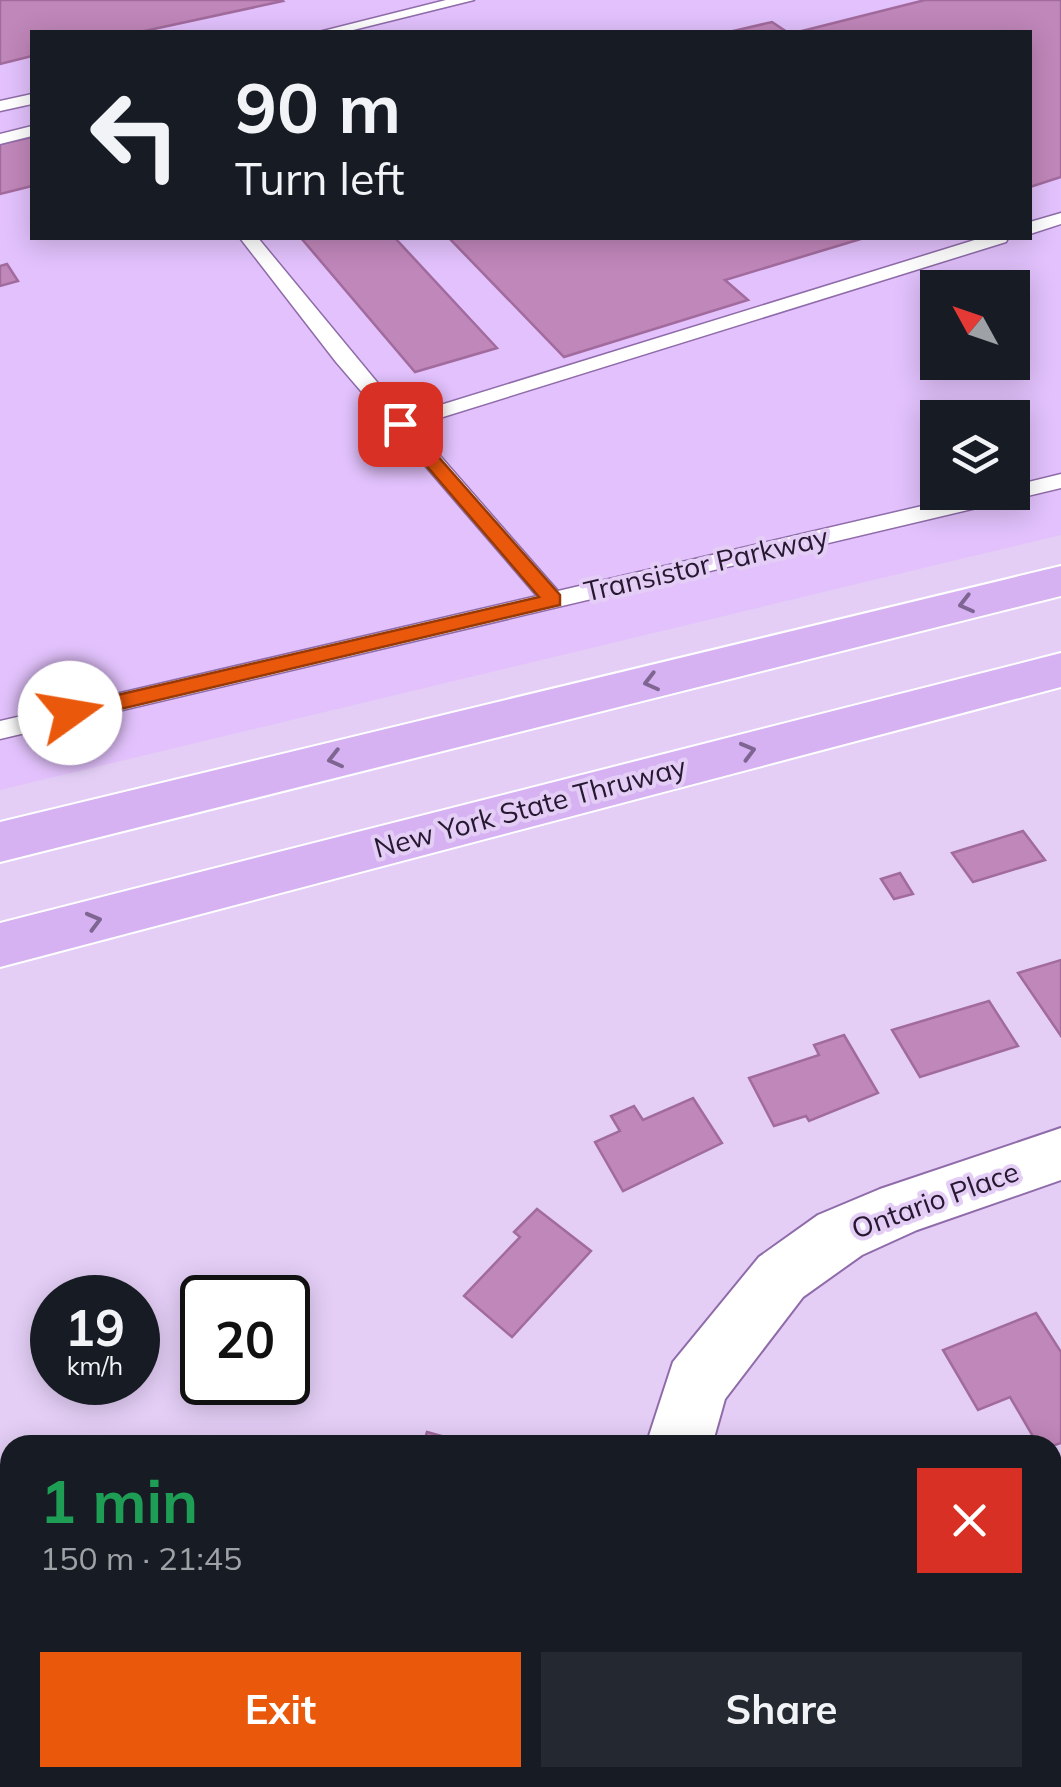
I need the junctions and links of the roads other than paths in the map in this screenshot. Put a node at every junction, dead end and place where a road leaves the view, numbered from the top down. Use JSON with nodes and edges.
{"nodes":[{"id":1,"x":400,"y":0,"type":"edge"},
{"id":2,"x":466,"y":0,"type":"edge"},
{"id":3,"x":420,"y":18,"type":"junction"},
{"id":4,"x":340,"y":30,"type":"edge"},
{"id":5,"x":30,"y":99,"type":"edge"},
{"id":6,"x":0,"y":106,"type":"edge"},
{"id":7,"x":30,"y":132,"type":"edge"},
{"id":8,"x":0,"y":139,"type":"edge"},
{"id":9,"x":1061,"y":218,"type":"edge"},
{"id":10,"x":1032,"y":227,"type":"edge"},
{"id":11,"x":251,"y":240,"type":"edge"},
{"id":12,"x":993,"y":240,"type":"edge"},
{"id":13,"x":400,"y":424,"type":"junction"},
{"id":14,"x":1061,"y":482,"type":"edge"},
{"id":15,"x":1061,"y":581,"type":"edge"},
{"id":16,"x":553,"y":600,"type":"junction"},
{"id":17,"x":1061,"y":670,"type":"edge"},
{"id":18,"x":0,"y":730,"type":"edge"},
{"id":19,"x":0,"y":842,"type":"edge"},
{"id":20,"x":0,"y":946,"type":"edge"},
{"id":21,"x":1061,"y":1154,"type":"edge"},
{"id":22,"x":682,"y":1435,"type":"edge"}],
"edges":[{"from":1,"to":3,"type":"lane"},
{"from":2,"to":3,"type":"lane"},
{"from":3,"to":4,"type":"lane"},
{"from":5,"to":6,"type":"lane"},
{"from":7,"to":8,"type":"lane"},
{"from":9,"to":10,"type":"lane"},
{"from":11,"to":13,"type":"lane"},
{"from":12,"to":13,"type":"lane"},
{"from":13,"to":16,"type":"lane"},
{"from":14,"to":16,"type":"lane","name":"Transistor Parkway"},
{"from":15,"to":19,"type":"highway","one_way":true},
{"from":16,"to":18,"type":"lane","name":"Transistor Parkway"},
{"from":20,"to":17,"type":"highway","name":"New York State Thruway","one_way":true},
{"from":21,"to":22,"type":"street","name":"Ontario Place"}]}
